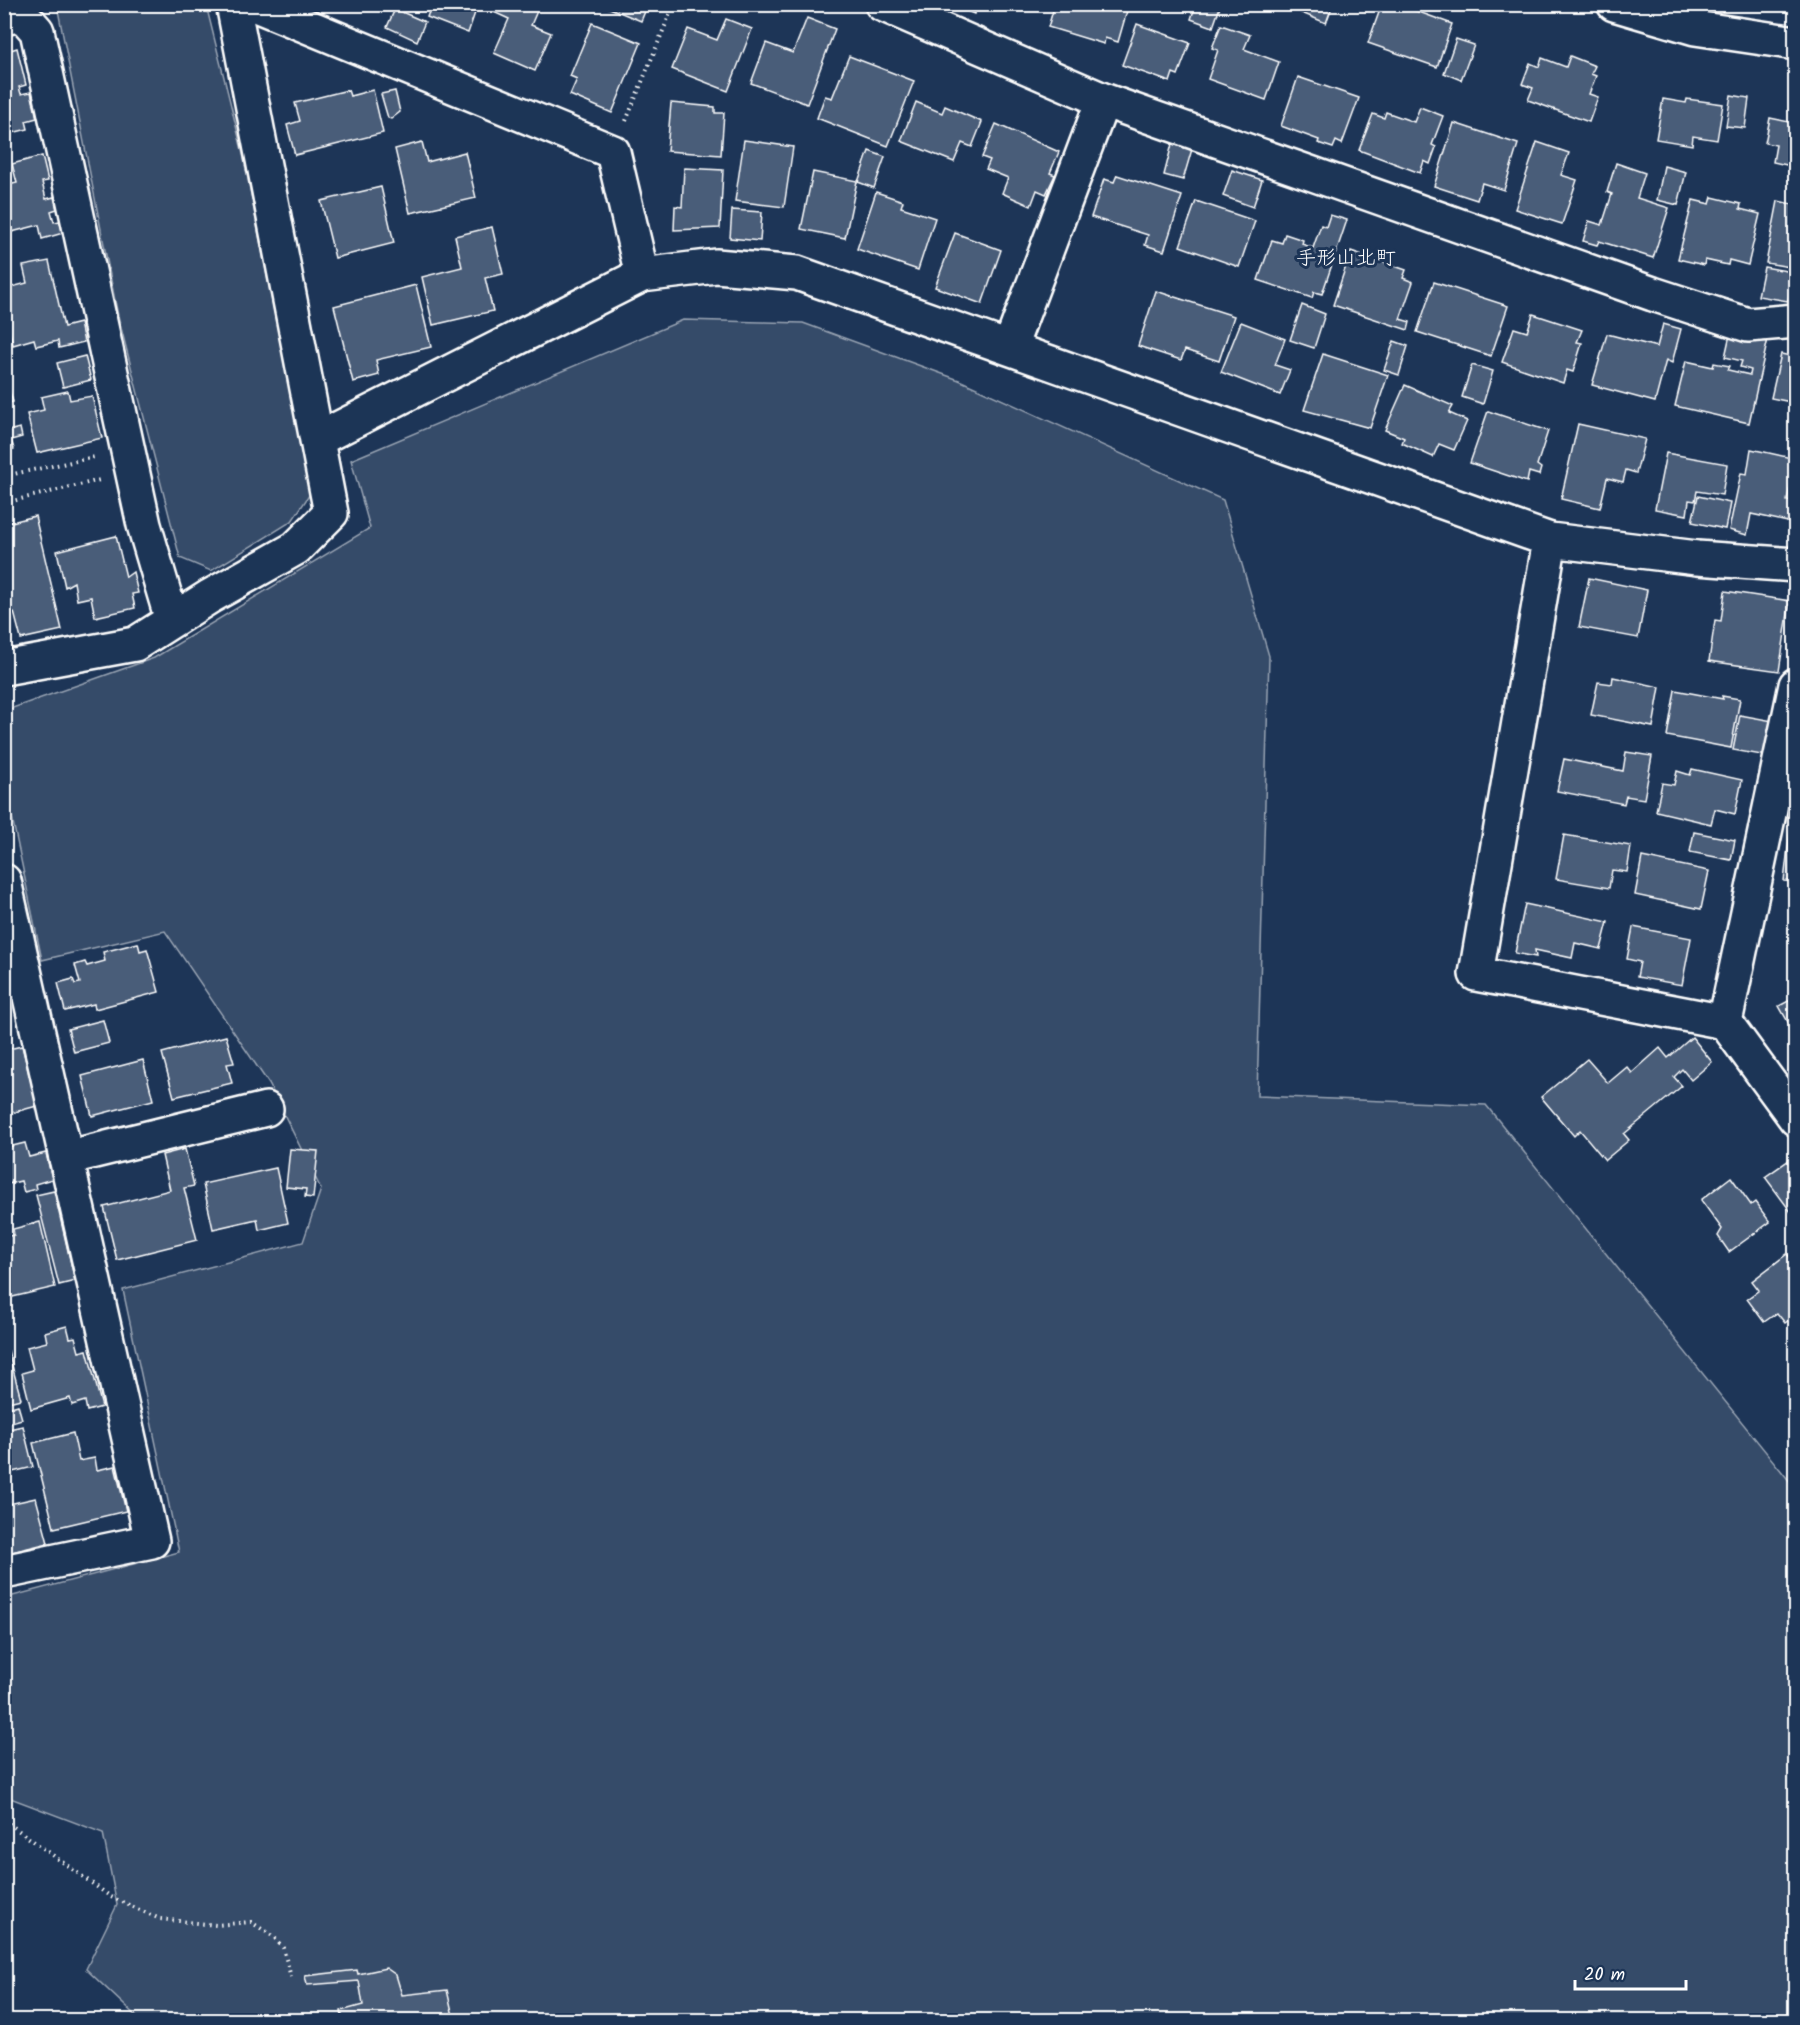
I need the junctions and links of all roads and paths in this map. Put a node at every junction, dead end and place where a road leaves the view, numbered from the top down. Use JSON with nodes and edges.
{"nodes":[{"id":1,"x":233,"y":4,"type":"edge"},
{"id":2,"x":253,"y":4,"type":"edge"},
{"id":3,"x":674,"y":4,"type":"edge"},
{"id":4,"x":882,"y":4,"type":"edge"},
{"id":5,"x":1614,"y":4,"type":"edge"},
{"id":6,"x":4,"y":18,"type":"edge"},
{"id":7,"x":1796,"y":43,"type":"edge"},
{"id":8,"x":1103,"y":100,"type":"junction"},
{"id":9,"x":613,"y":152,"type":"junction"},
{"id":10,"x":642,"y":275,"type":"junction"},
{"id":11,"x":1796,"y":321,"type":"edge"},
{"id":12,"x":1010,"y":347,"type":"junction"},
{"id":13,"x":318,"y":439,"type":"junction"},
{"id":14,"x":130,"y":461,"type":"junction"},
{"id":15,"x":4,"y":476,"type":"edge"},
{"id":16,"x":4,"y":503,"type":"edge"},
{"id":17,"x":1550,"y":540,"type":"junction"},
{"id":18,"x":1796,"y":565,"type":"edge"},
{"id":19,"x":172,"y":620,"type":"junction"},
{"id":20,"x":4,"y":669,"type":"edge"},
{"id":21,"x":1796,"y":685,"type":"edge"},
{"id":22,"x":4,"y":881,"type":"edge"},
{"id":23,"x":10,"y":937,"type":"edge"},
{"id":24,"x":1725,"y":1022,"type":"junction"},
{"id":25,"x":266,"y":1109,"type":"dead end"},
{"id":26,"x":1796,"y":1119,"type":"edge"},
{"id":27,"x":66,"y":1158,"type":"junction"},
{"id":28,"x":4,"y":1572,"type":"edge"},
{"id":29,"x":4,"y":1820,"type":"edge"},
{"id":30,"x":291,"y":1977,"type":"dead end"}],
"edges":[{"from":1,"to":13,"type":"street"},
{"from":2,"to":9,"type":"street"},
{"from":3,"to":9,"type":"path"},
{"from":4,"to":8,"type":"street"},
{"from":5,"to":7,"type":"street"},
{"from":6,"to":14,"type":"street"},
{"from":8,"to":11,"type":"street"},
{"from":8,"to":12,"type":"street"},
{"from":9,"to":10,"type":"street"},
{"from":10,"to":12,"type":"street"},
{"from":10,"to":13,"type":"street"},
{"from":12,"to":17,"type":"street"},
{"from":13,"to":19,"type":"street"},
{"from":14,"to":15,"type":"path"},
{"from":14,"to":16,"type":"path"},
{"from":14,"to":19,"type":"street"},
{"from":17,"to":18,"type":"street"},
{"from":17,"to":24,"type":"street"},
{"from":19,"to":20,"type":"street"},
{"from":21,"to":24,"type":"street"},
{"from":22,"to":23,"type":"street"},
{"from":23,"to":27,"type":"street"},
{"from":24,"to":26,"type":"street"},
{"from":25,"to":27,"type":"street"},
{"from":27,"to":28,"type":"street"},
{"from":29,"to":30,"type":"path"}]}
